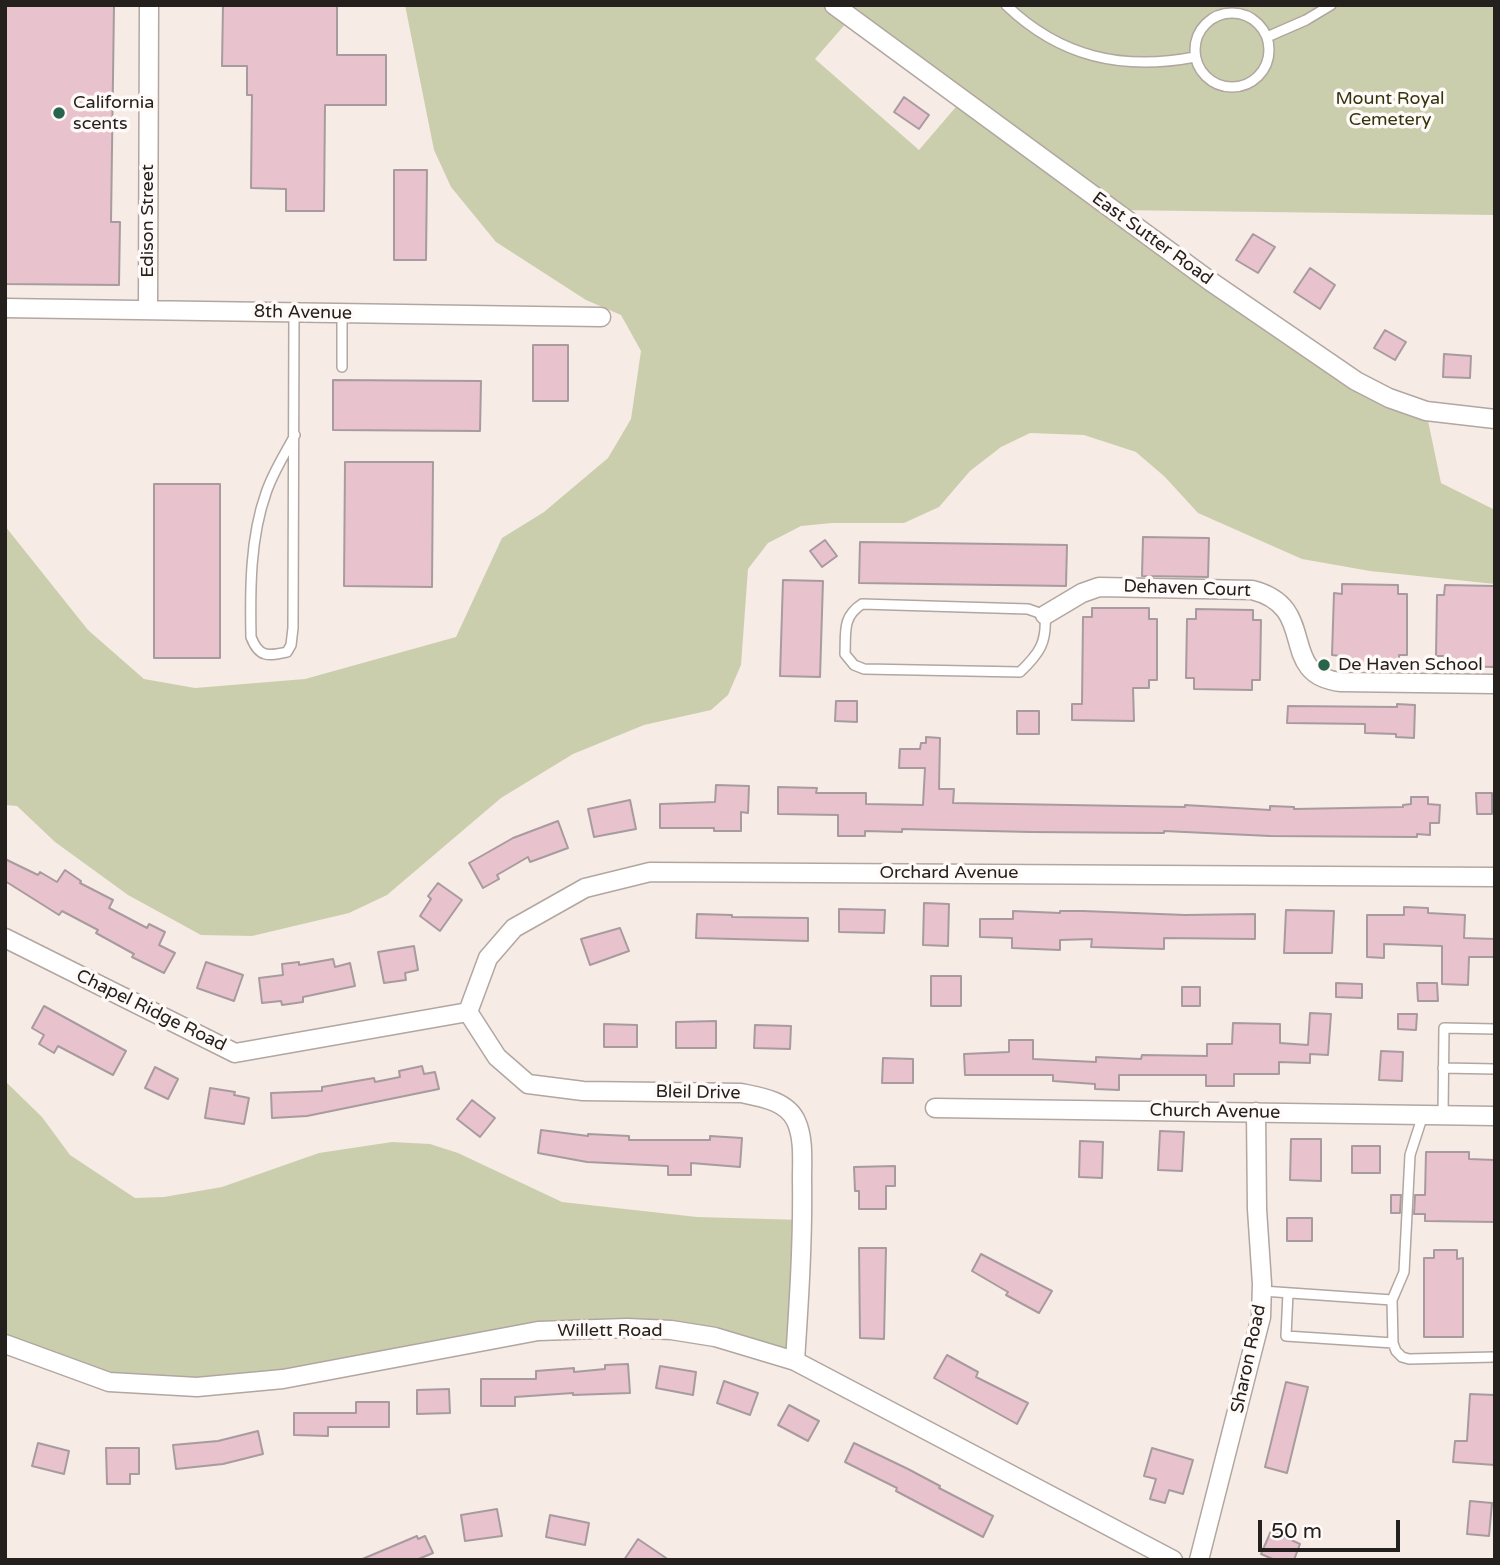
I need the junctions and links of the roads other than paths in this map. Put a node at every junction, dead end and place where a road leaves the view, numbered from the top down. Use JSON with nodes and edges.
{"nodes":[{"id":1,"x":149,"y":5,"type":"edge"},
{"id":2,"x":834,"y":5,"type":"edge"},
{"id":3,"x":1006,"y":5,"type":"edge"},
{"id":4,"x":1331,"y":5,"type":"edge"},
{"id":5,"x":1267,"y":37,"type":"junction"},
{"id":6,"x":1195,"y":57,"type":"junction"},
{"id":7,"x":5,"y":308,"type":"edge"},
{"id":8,"x":148,"y":310,"type":"junction"},
{"id":9,"x":294,"y":313,"type":"junction"},
{"id":10,"x":342,"y":313,"type":"junction"},
{"id":11,"x":601,"y":317,"type":"dead end"},
{"id":12,"x":342,"y":367,"type":"dead end"},
{"id":13,"x":1495,"y":419,"type":"edge"},
{"id":14,"x":295,"y":435,"type":"junction"},
{"id":15,"x":1045,"y":615,"type":"junction"},
{"id":16,"x":1495,"y":684,"type":"edge"},
{"id":17,"x":1495,"y":877,"type":"edge"},
{"id":18,"x":5,"y":938,"type":"edge"},
{"id":19,"x":468,"y":1012,"type":"junction"},
{"id":20,"x":1495,"y":1029,"type":"edge"},
{"id":21,"x":1443,"y":1068,"type":"junction"},
{"id":22,"x":1495,"y":1069,"type":"edge"},
{"id":23,"x":935,"y":1108,"type":"dead end"},
{"id":24,"x":1256,"y":1112,"type":"junction"},
{"id":25,"x":1423,"y":1115,"type":"junction"},
{"id":26,"x":1443,"y":1115,"type":"junction"},
{"id":27,"x":1495,"y":1116,"type":"edge"},
{"id":28,"x":1262,"y":1291,"type":"junction"},
{"id":29,"x":1288,"y":1293,"type":"junction"},
{"id":30,"x":1392,"y":1300,"type":"junction"},
{"id":31,"x":1393,"y":1343,"type":"junction"},
{"id":32,"x":5,"y":1344,"type":"edge"},
{"id":33,"x":1495,"y":1357,"type":"edge"},
{"id":34,"x":795,"y":1361,"type":"junction"},
{"id":35,"x":1173,"y":1560,"type":"edge"},
{"id":36,"x":1199,"y":1560,"type":"edge"}],
"edges":[{"from":1,"to":8,"type":"street","name":"Edison Street"},
{"from":2,"to":13,"type":"street","name":"East Sutter Road"},
{"from":3,"to":6,"type":"lane"},
{"from":4,"to":5,"type":"lane"},
{"from":5,"to":6,"type":"lane"},
{"from":5,"to":6,"type":"lane"},
{"from":7,"to":8,"type":"street","name":"8th Avenue"},
{"from":8,"to":9,"type":"street","name":"8th Avenue"},
{"from":9,"to":10,"type":"street","name":"8th Avenue"},
{"from":9,"to":14,"type":"lane"},
{"from":10,"to":11,"type":"street","name":"8th Avenue"},
{"from":10,"to":12,"type":"lane"},
{"from":14,"to":14,"type":"lane"},
{"from":15,"to":15,"type":"lane"},
{"from":15,"to":16,"type":"street","name":"Dehaven Court"},
{"from":17,"to":19,"type":"street","name":"Orchard Avenue"},
{"from":18,"to":19,"type":"street","name":"Chapel Ridge Road"},
{"from":19,"to":34,"type":"street","name":"Bleil Drive"},
{"from":20,"to":21,"type":"lane"},
{"from":21,"to":22,"type":"lane"},
{"from":21,"to":26,"type":"lane"},
{"from":23,"to":24,"type":"street","name":"Church Avenue"},
{"from":24,"to":25,"type":"street","name":"Church Avenue"},
{"from":24,"to":28,"type":"street","name":"Sharon Road"},
{"from":25,"to":26,"type":"street","name":"Church Avenue"},
{"from":25,"to":30,"type":"lane"},
{"from":26,"to":27,"type":"street","name":"Church Avenue"},
{"from":28,"to":29,"type":"lane"},
{"from":28,"to":36,"type":"street","name":"Sharon Road"},
{"from":29,"to":30,"type":"lane"},
{"from":29,"to":31,"type":"lane"},
{"from":30,"to":31,"type":"lane"},
{"from":31,"to":33,"type":"lane"},
{"from":32,"to":34,"type":"street","name":"Willett Road"},
{"from":34,"to":35,"type":"street","name":"Willett Road"}]}
